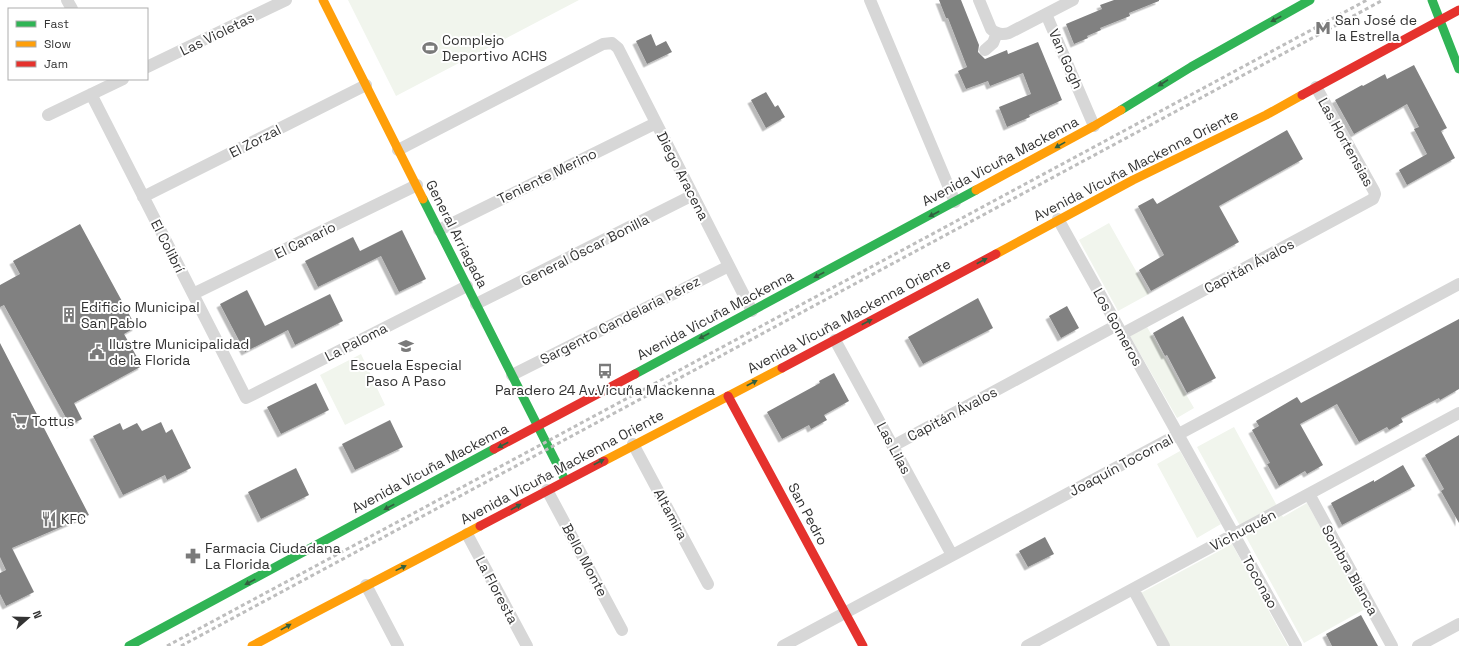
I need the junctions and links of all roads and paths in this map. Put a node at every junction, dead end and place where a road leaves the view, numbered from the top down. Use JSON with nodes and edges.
{"nodes":[{"id":1,"x":286,"y":0,"type":"edge"},
{"id":2,"x":323,"y":0,"type":"edge"},
{"id":3,"x":870,"y":0,"type":"edge"},
{"id":4,"x":979,"y":0,"type":"edge"},
{"id":5,"x":1073,"y":0,"type":"edge"},
{"id":6,"x":1310,"y":0,"type":"edge"},
{"id":7,"x":1432,"y":0,"type":"edge"},
{"id":8,"x":1458,"y":11,"type":"edge"},
{"id":9,"x":1046,"y":14,"type":"junction"},
{"id":10,"x":1439,"y":21,"type":"junction"},
{"id":11,"x":997,"y":34,"type":"junction"},
{"id":12,"x":985,"y":50,"type":"dead end"},
{"id":13,"x":148,"y":67,"type":"edge"},
{"id":14,"x":1459,"y":69,"type":"edge"},
{"id":15,"x":109,"y":82,"type":"edge"},
{"id":16,"x":366,"y":85,"type":"junction"},
{"id":17,"x":1316,"y":87,"type":"junction"},
{"id":18,"x":91,"y":94,"type":"junction"},
{"id":19,"x":48,"y":115,"type":"dead end"},
{"id":20,"x":656,"y":123,"type":"junction"},
{"id":21,"x":1094,"y":126,"type":"junction"},
{"id":22,"x":398,"y":150,"type":"junction"},
{"id":23,"x":417,"y":185,"type":"junction"},
{"id":24,"x":693,"y":195,"type":"junction"},
{"id":25,"x":144,"y":197,"type":"junction"},
{"id":26,"x":1375,"y":197,"type":"joint"},
{"id":27,"x":955,"y":202,"type":"junction"},
{"id":28,"x":1058,"y":219,"type":"junction"},
{"id":29,"x":439,"y":230,"type":"junction"},
{"id":30,"x":728,"y":266,"type":"junction"},
{"id":31,"x":1459,"y":284,"type":"edge"},
{"id":32,"x":467,"y":286,"type":"junction"},
{"id":33,"x":193,"y":294,"type":"junction"},
{"id":34,"x":476,"y":304,"type":"junction"},
{"id":35,"x":752,"y":311,"type":"junction"},
{"id":36,"x":1119,"y":330,"type":"junction"},
{"id":37,"x":835,"y":340,"type":"junction"},
{"id":38,"x":512,"y":375,"type":"junction"},
{"id":39,"x":728,"y":396,"type":"junction"},
{"id":40,"x":246,"y":398,"type":"joint"},
{"id":41,"x":1459,"y":413,"type":"edge"},
{"id":42,"x":537,"y":426,"type":"junction"},
{"id":43,"x":1178,"y":434,"type":"junction"},
{"id":44,"x":633,"y":444,"type":"junction"},
{"id":45,"x":893,"y":446,"type":"junction"},
{"id":46,"x":565,"y":480,"type":"junction"},
{"id":47,"x":547,"y":490,"type":"junction"},
{"id":48,"x":1309,"y":494,"type":"junction"},
{"id":49,"x":467,"y":534,"type":"junction"},
{"id":50,"x":1234,"y":535,"type":"junction"},
{"id":51,"x":952,"y":555,"type":"junction"},
{"id":52,"x":708,"y":584,"type":"dead end"},
{"id":53,"x":366,"y":586,"type":"junction"},
{"id":54,"x":1133,"y":589,"type":"junction"},
{"id":55,"x":845,"y":612,"type":"junction"},
{"id":56,"x":1459,"y":624,"type":"edge"},
{"id":57,"x":622,"y":630,"type":"dead end"},
{"id":58,"x":254,"y":645,"type":"edge"},
{"id":59,"x":128,"y":646,"type":"edge"},
{"id":60,"x":398,"y":646,"type":"edge"},
{"id":61,"x":527,"y":646,"type":"edge"},
{"id":62,"x":782,"y":646,"type":"edge"},
{"id":63,"x":863,"y":646,"type":"edge"},
{"id":64,"x":1027,"y":646,"type":"edge"},
{"id":65,"x":1164,"y":646,"type":"edge"},
{"id":66,"x":1296,"y":646,"type":"edge"},
{"id":67,"x":1392,"y":646,"type":"edge"},
{"id":68,"x":1418,"y":646,"type":"edge"}],
"edges":[{"from":1,"to":13,"type":"street","name":"Las Violetas"},
{"from":2,"to":16,"type":"main road","name":"General Arriagada"},
{"from":3,"to":27,"type":"street"},
{"from":4,"to":11,"type":"street"},
{"from":5,"to":9,"type":"street","name":"Van Gogh"},
{"from":6,"to":21,"type":"main road","name":"Avenida Vicuña Mackenna","one_way":true},
{"from":7,"to":10,"type":"main road"},
{"from":8,"to":10,"type":"main road","name":"Avenida Vicuña Mackenna Oriente"},
{"from":9,"to":11,"type":"street","name":"Van Gogh"},
{"from":9,"to":21,"type":"street","name":"Van Gogh"},
{"from":10,"to":14,"type":"main road"},
{"from":10,"to":17,"type":"main road","name":"Avenida Vicuña Mackenna Oriente"},
{"from":11,"to":12,"type":"street"},
{"from":15,"to":18,"type":"street"},
{"from":16,"to":22,"type":"main road","name":"General Arriagada"},
{"from":16,"to":25,"type":"street","name":"El Zorzal"},
{"from":17,"to":26,"type":"street","name":"Las Hortensias"},
{"from":17,"to":28,"type":"main road","name":"Avenida Vicuña Mackenna Oriente"},
{"from":18,"to":19,"type":"street"},
{"from":18,"to":25,"type":"street","name":"El Colibrí"},
{"from":20,"to":22,"type":"street","name":"Diego Aracena"},
{"from":20,"to":24,"type":"street","name":"Diego Aracena"},
{"from":20,"to":29,"type":"street","name":"Teniente Merino"},
{"from":21,"to":27,"type":"main road","name":"Avenida Vicuña Mackenna","one_way":true},
{"from":22,"to":23,"type":"main road","name":"General Arriagada"},
{"from":23,"to":29,"type":"main road","name":"General Arriagada"},
{"from":23,"to":33,"type":"street","name":"El Canario"},
{"from":24,"to":30,"type":"street","name":"Diego Aracena"},
{"from":24,"to":34,"type":"street","name":"General Óscar Bonilla"},
{"from":25,"to":33,"type":"street","name":"El Colibrí"},
{"from":26,"to":36,"type":"street","name":"Capitán Ávalos"},
{"from":27,"to":35,"type":"main road","name":"Avenida Vicuña Mackenna","one_way":true},
{"from":28,"to":36,"type":"street","name":"Los Gomeros"},
{"from":37,"to":28,"type":"main road","name":"Avenida Vicuña Mackenna Oriente","one_way":true},
{"from":29,"to":32,"type":"main road","name":"General Arriagada"},
{"from":30,"to":35,"type":"street","name":"Diego Aracena"},
{"from":30,"to":38,"type":"street","name":"Sargento Candelaria Pérez"},
{"from":31,"to":43,"type":"street","name":"Joaquín Tocornal"},
{"from":32,"to":34,"type":"main road","name":"General Arriagada"},
{"from":32,"to":40,"type":"street","name":"La Paloma"},
{"from":33,"to":40,"type":"street","name":"El Colibrí"},
{"from":34,"to":38,"type":"main road","name":"General Arriagada"},
{"from":35,"to":42,"type":"main road","name":"Avenida Vicuña Mackenna","one_way":true},
{"from":36,"to":43,"type":"street","name":"Los Gomeros"},
{"from":36,"to":45,"type":"street","name":"Capitán Ávalos"},
{"from":39,"to":37,"type":"main road","name":"Avenida Vicuña Mackenna Oriente","one_way":true},
{"from":37,"to":45,"type":"street","name":"Las Lilas"},
{"from":38,"to":42,"type":"main road","name":"General Arriagada"},
{"from":39,"to":44,"type":"main road","name":"Avenida Vicuña Mackenna Oriente"},
{"from":39,"to":55,"type":"main road","name":"San Pedro"},
{"from":41,"to":48,"type":"street","name":"Vichuquén"},
{"from":42,"to":46,"type":"main road","name":"General Arriagada"},
{"from":42,"to":59,"type":"main road","name":"Avenida Vicuña Mackenna","one_way":true},
{"from":43,"to":50,"type":"street","name":"Toconao"},
{"from":43,"to":51,"type":"street","name":"Joaquín Tocornal"},
{"from":46,"to":44,"type":"main road","name":"Avenida Vicuña Mackenna Oriente","one_way":true},
{"from":44,"to":52,"type":"street","name":"Altamira"},
{"from":45,"to":51,"type":"street","name":"Las Lilas"},
{"from":46,"to":47,"type":"main road","name":"Avenida Vicuña Mackenna Oriente"},
{"from":49,"to":47,"type":"main road","name":"Avenida Vicuña Mackenna Oriente","one_way":true},
{"from":47,"to":57,"type":"street","name":"Bello Monte"},
{"from":48,"to":50,"type":"street","name":"Vichuquén"},
{"from":48,"to":67,"type":"street","name":"Sombra Blanca"},
{"from":53,"to":49,"type":"main road","name":"Avenida Vicuña Mackenna Oriente","one_way":true},
{"from":49,"to":61,"type":"street","name":"La Floresta"},
{"from":50,"to":54,"type":"street","name":"Vichuquén"},
{"from":50,"to":66,"type":"street","name":"Toconao"},
{"from":51,"to":55,"type":"street","name":"Joaquín Tocornal"},
{"from":58,"to":53,"type":"main road","name":"Avenida Vicuña Mackenna Oriente","one_way":true},
{"from":53,"to":60,"type":"street"},
{"from":54,"to":64,"type":"street","name":"Vichuquén"},
{"from":54,"to":65,"type":"street"},
{"from":55,"to":62,"type":"street","name":"Joaquín Tocornal"},
{"from":55,"to":63,"type":"main road","name":"San Pedro"},
{"from":56,"to":68,"type":"street"}]}
